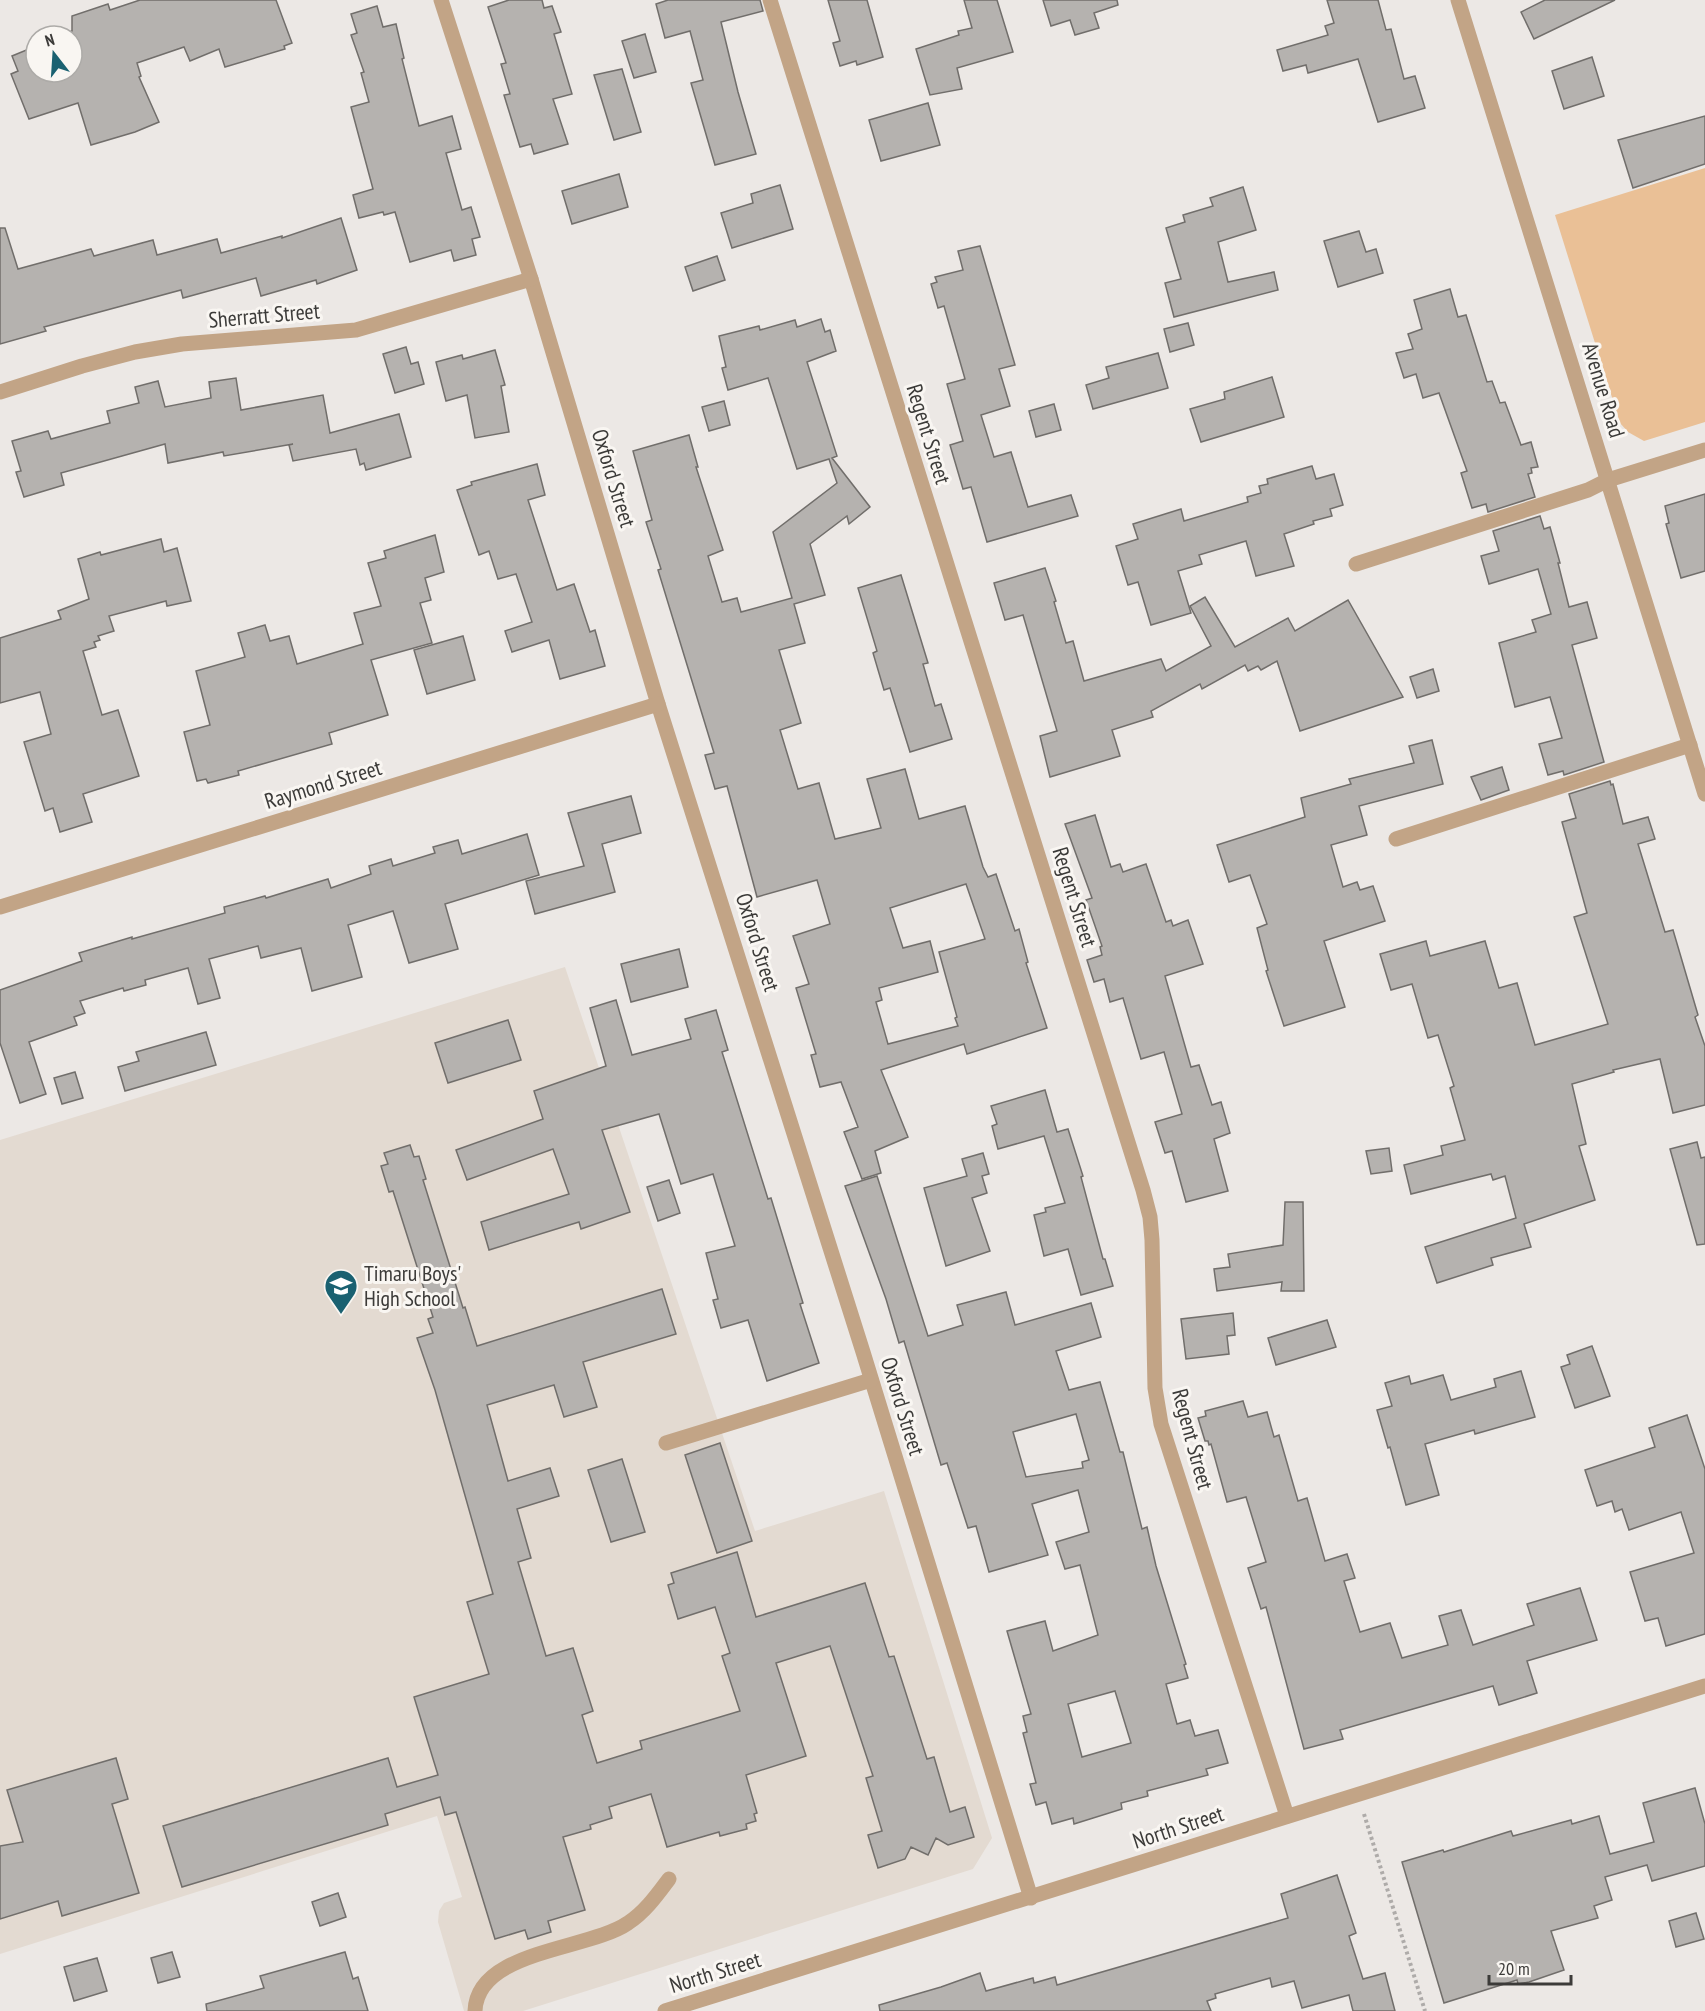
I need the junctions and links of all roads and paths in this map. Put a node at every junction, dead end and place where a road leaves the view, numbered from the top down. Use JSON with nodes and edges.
{"nodes":[{"id":1,"x":441,"y":0,"type":"edge"},
{"id":2,"x":770,"y":0,"type":"edge"},
{"id":3,"x":1458,"y":0,"type":"edge"},
{"id":4,"x":531,"y":279,"type":"junction"},
{"id":5,"x":0,"y":392,"type":"edge"},
{"id":6,"x":1705,"y":450,"type":"edge"},
{"id":7,"x":1608,"y":480,"type":"junction"},
{"id":8,"x":1356,"y":564,"type":"dead end"},
{"id":9,"x":658,"y":704,"type":"junction"},
{"id":10,"x":1690,"y":745,"type":"junction"},
{"id":11,"x":1705,"y":794,"type":"edge"},
{"id":12,"x":1396,"y":840,"type":"dead end"},
{"id":13,"x":0,"y":907,"type":"edge"},
{"id":14,"x":871,"y":1380,"type":"junction"},
{"id":15,"x":666,"y":1443,"type":"dead end"},
{"id":16,"x":1705,"y":1686,"type":"edge"},
{"id":17,"x":1358,"y":1795,"type":"junction"},
{"id":18,"x":1287,"y":1816,"type":"junction"},
{"id":19,"x":669,"y":1879,"type":"dead end"},
{"id":20,"x":1031,"y":1898,"type":"junction"},
{"id":21,"x":475,"y":2011,"type":"edge"},
{"id":22,"x":665,"y":2011,"type":"edge"},
{"id":23,"x":1425,"y":2011,"type":"edge"}],
"edges":[{"from":1,"to":4,"type":"street","name":"Oxford Street"},
{"from":2,"to":18,"type":"street","name":"Regent Street"},
{"from":3,"to":7,"type":"street","name":"Avenue Road"},
{"from":4,"to":5,"type":"street","name":"Sherratt Street"},
{"from":4,"to":9,"type":"street","name":"Oxford Street"},
{"from":6,"to":7,"type":"street"},
{"from":7,"to":8,"type":"street"},
{"from":7,"to":10,"type":"street","name":"Avenue Road"},
{"from":9,"to":13,"type":"street","name":"Raymond Street"},
{"from":9,"to":14,"type":"street","name":"Oxford Street"},
{"from":10,"to":11,"type":"street","name":"Avenue Road"},
{"from":10,"to":12,"type":"street"},
{"from":14,"to":15,"type":"street"},
{"from":14,"to":20,"type":"street","name":"Oxford Street"},
{"from":16,"to":17,"type":"street","name":"North Street"},
{"from":17,"to":18,"type":"street","name":"North Street"},
{"from":17,"to":23,"type":"path"},
{"from":18,"to":20,"type":"street","name":"North Street"},
{"from":19,"to":21,"type":"street"},
{"from":20,"to":22,"type":"street","name":"North Street"}]}
